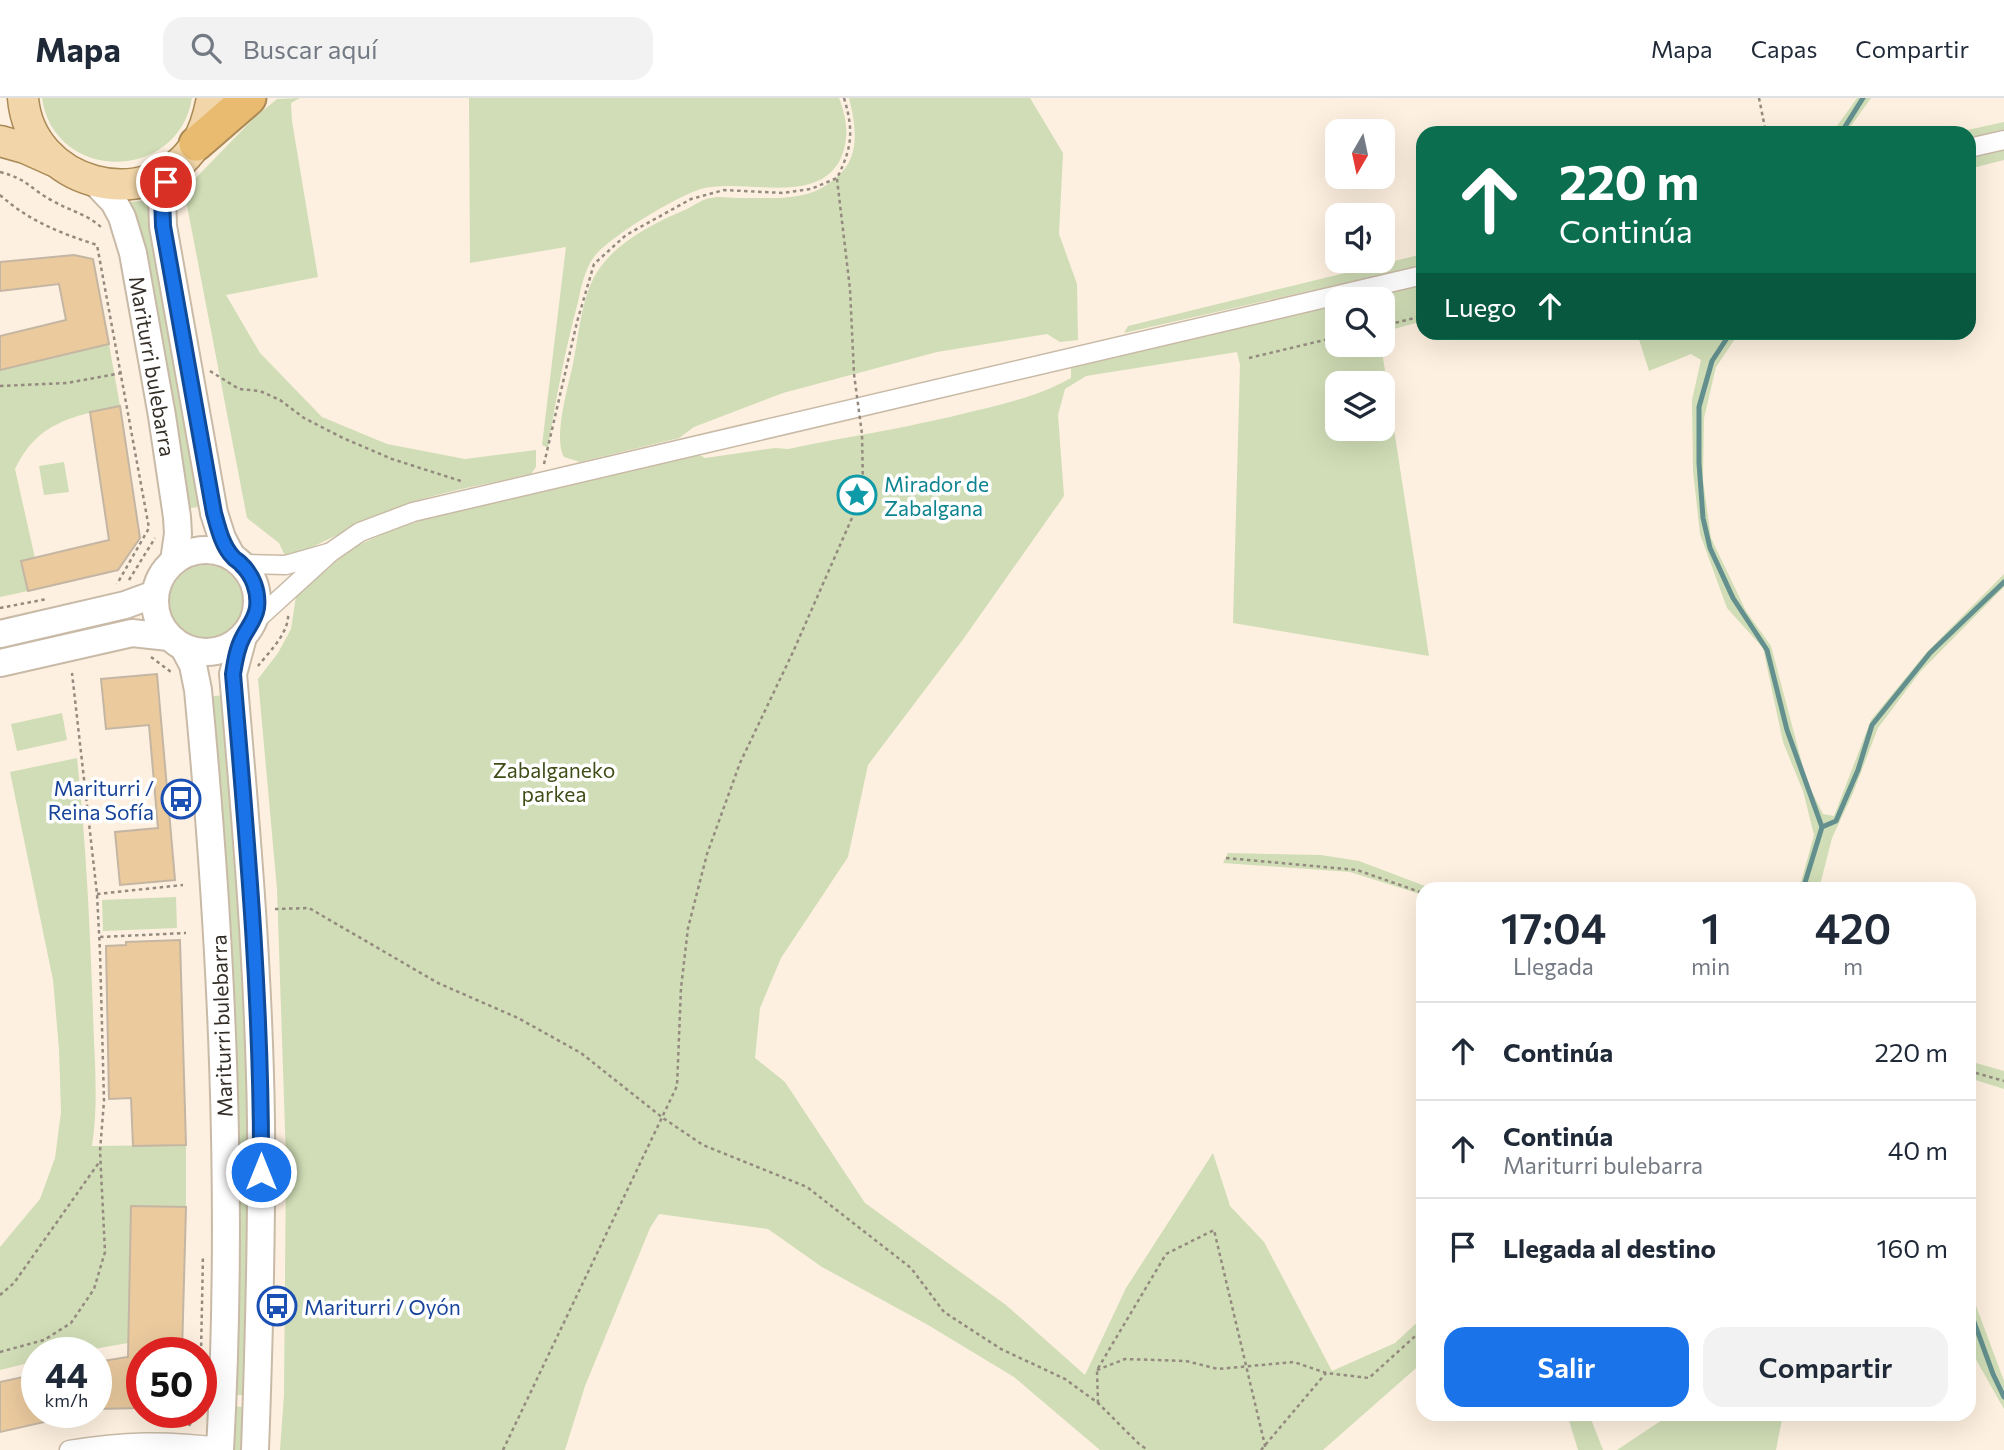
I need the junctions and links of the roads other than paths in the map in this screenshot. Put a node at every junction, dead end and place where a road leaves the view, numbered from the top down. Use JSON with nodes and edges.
{"nodes":[{"id":1,"x":23,"y":98,"type":"edge"},
{"id":2,"x":212,"y":98,"type":"edge"},
{"id":3,"x":248,"y":98,"type":"edge"},
{"id":4,"x":2004,"y":140,"type":"edge"},
{"id":5,"x":0,"y":141,"type":"edge"},
{"id":6,"x":1976,"y":146,"type":"edge"},
{"id":7,"x":185,"y":155,"type":"junction"},
{"id":8,"x":54,"y":161,"type":"junction"},
{"id":9,"x":95,"y":182,"type":"junction"},
{"id":10,"x":1416,"y":277,"type":"edge"},
{"id":11,"x":331,"y":552,"type":"junction"},
{"id":12,"x":174,"y":561,"type":"junction"},
{"id":13,"x":237,"y":561,"type":"junction"},
{"id":14,"x":155,"y":594,"type":"junction"},
{"id":15,"x":248,"y":630,"type":"junction"},
{"id":16,"x":0,"y":634,"type":"edge"},
{"id":17,"x":177,"y":643,"type":"junction"},
{"id":18,"x":0,"y":663,"type":"edge"},
{"id":19,"x":220,"y":1448,"type":"edge"},
{"id":20,"x":69,"y":1450,"type":"edge"},
{"id":21,"x":255,"y":1450,"type":"edge"}],
"edges":[{"from":1,"to":8,"type":"main road"},
{"from":2,"to":7,"type":"main road"},
{"from":3,"to":7,"type":"highway"},
{"from":4,"to":6,"type":"street"},
{"from":5,"to":8,"type":"main road"},
{"from":7,"to":9,"type":"main road"},
{"from":7,"to":13,"type":"main road","name":"Mariturri bulebarra"},
{"from":8,"to":9,"type":"main road"},
{"from":9,"to":12,"type":"main road","name":"Mariturri bulebarra"},
{"from":10,"to":11,"type":"street"},
{"from":11,"to":13,"type":"street"},
{"from":11,"to":15,"type":"street"},
{"from":12,"to":13,"type":"main road"},
{"from":12,"to":14,"type":"main road"},
{"from":13,"to":15,"type":"main road"},
{"from":14,"to":16,"type":"main road"},
{"from":14,"to":17,"type":"main road"},
{"from":15,"to":17,"type":"main road"},
{"from":15,"to":21,"type":"main road","name":"Mariturri bulebarra"},
{"from":17,"to":18,"type":"main road"},
{"from":17,"to":19,"type":"main road","name":"Mariturri bulebarra"},
{"from":19,"to":20,"type":"street"}]}
